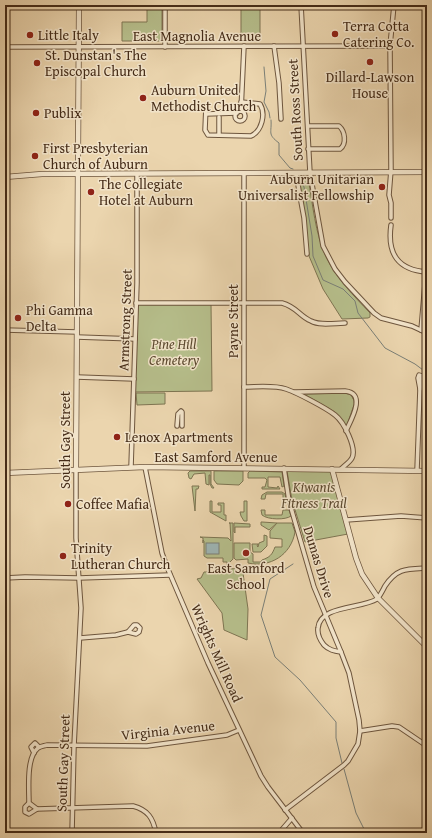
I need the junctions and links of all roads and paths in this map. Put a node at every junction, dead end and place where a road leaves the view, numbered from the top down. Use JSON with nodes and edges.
{"nodes":[{"id":1,"x":79,"y":5,"type":"edge"},
{"id":2,"x":165,"y":5,"type":"edge"},
{"id":3,"x":301,"y":5,"type":"edge"},
{"id":4,"x":394,"y":5,"type":"edge"},
{"id":5,"x":244,"y":46,"type":"junction"},
{"id":6,"x":274,"y":46,"type":"junction"},
{"id":7,"x":303,"y":46,"type":"junction"},
{"id":8,"x":390,"y":46,"type":"junction"},
{"id":9,"x":5,"y":47,"type":"edge"},
{"id":10,"x":79,"y":47,"type":"junction"},
{"id":11,"x":165,"y":47,"type":"junction"},
{"id":12,"x":241,"y":102,"type":"junction"},
{"id":13,"x":206,"y":106,"type":"dead end"},
{"id":14,"x":206,"y":114,"type":"junction"},
{"id":15,"x":219,"y":117,"type":"dead end"},
{"id":16,"x":281,"y":119,"type":"dead end"},
{"id":17,"x":308,"y":126,"type":"junction"},
{"id":18,"x":219,"y":135,"type":"junction"},
{"id":19,"x":308,"y":149,"type":"junction"},
{"id":20,"x":427,"y":172,"type":"edge"},
{"id":21,"x":310,"y":173,"type":"junction"},
{"id":22,"x":390,"y":173,"type":"junction"},
{"id":23,"x":78,"y":174,"type":"junction"},
{"id":24,"x":137,"y":174,"type":"junction"},
{"id":25,"x":244,"y":174,"type":"junction"},
{"id":26,"x":296,"y":174,"type":"junction"},
{"id":27,"x":5,"y":177,"type":"edge"},
{"id":28,"x":391,"y":218,"type":"dead end"},
{"id":29,"x":392,"y":225,"type":"dead end"},
{"id":30,"x":307,"y":254,"type":"dead end"},
{"id":31,"x":426,"y":272,"type":"edge"},
{"id":32,"x":136,"y":303,"type":"junction"},
{"id":33,"x":243,"y":304,"type":"junction"},
{"id":34,"x":346,"y":323,"type":"dead end"},
{"id":35,"x":5,"y":330,"type":"edge"},
{"id":36,"x":421,"y":330,"type":"junction"},
{"id":37,"x":427,"y":332,"type":"edge"},
{"id":38,"x":77,"y":334,"type":"junction"},
{"id":39,"x":135,"y":339,"type":"junction"},
{"id":40,"x":77,"y":377,"type":"junction"},
{"id":41,"x":134,"y":379,"type":"junction"},
{"id":42,"x":244,"y":388,"type":"junction"},
{"id":43,"x":420,"y":389,"type":"dead end"},
{"id":44,"x":294,"y":392,"type":"junction"},
{"id":45,"x":177,"y":426,"type":"dead end"},
{"id":46,"x":182,"y":426,"type":"dead end"},
{"id":47,"x":346,"y":431,"type":"junction"},
{"id":48,"x":132,"y":467,"type":"junction"},
{"id":49,"x":145,"y":467,"type":"junction"},
{"id":50,"x":244,"y":468,"type":"junction"},
{"id":51,"x":284,"y":468,"type":"junction"},
{"id":52,"x":332,"y":469,"type":"junction"},
{"id":53,"x":341,"y":469,"type":"junction"},
{"id":54,"x":76,"y":470,"type":"junction"},
{"id":55,"x":417,"y":470,"type":"junction"},
{"id":56,"x":427,"y":471,"type":"edge"},
{"id":57,"x":5,"y":473,"type":"edge"},
{"id":58,"x":427,"y":518,"type":"edge"},
{"id":59,"x":346,"y":520,"type":"junction"},
{"id":60,"x":427,"y":568,"type":"edge"},
{"id":61,"x":170,"y":575,"type":"junction"},
{"id":62,"x":5,"y":578,"type":"edge"},
{"id":63,"x":79,"y":578,"type":"junction"},
{"id":64,"x":378,"y":598,"type":"junction"},
{"id":65,"x":325,"y":615,"type":"junction"},
{"id":66,"x":128,"y":632,"type":"dead end"},
{"id":67,"x":80,"y":638,"type":"junction"},
{"id":68,"x":427,"y":647,"type":"edge"},
{"id":69,"x":341,"y":652,"type":"junction"},
{"id":70,"x":239,"y":730,"type":"junction"},
{"id":71,"x":360,"y":731,"type":"junction"},
{"id":72,"x":74,"y":746,"type":"junction"},
{"id":73,"x":427,"y":746,"type":"edge"},
{"id":74,"x":39,"y":747,"type":"junction"},
{"id":75,"x":34,"y":753,"type":"junction"},
{"id":76,"x":29,"y":803,"type":"junction"},
{"id":77,"x":72,"y":808,"type":"junction"},
{"id":78,"x":37,"y":809,"type":"junction"},
{"id":79,"x":285,"y":810,"type":"junction"},
{"id":80,"x":292,"y":818,"type":"junction"},
{"id":81,"x":427,"y":830,"type":"edge"},
{"id":82,"x":72,"y":833,"type":"edge"},
{"id":83,"x":156,"y":833,"type":"edge"},
{"id":84,"x":279,"y":833,"type":"edge"},
{"id":85,"x":303,"y":833,"type":"edge"},
{"id":86,"x":422,"y":833,"type":"edge"}],
"edges":[{"from":1,"to":10,"type":"street","name":"South Gay Street"},
{"from":2,"to":11,"type":"street"},
{"from":3,"to":7,"type":"street","name":"South Ross Street"},
{"from":4,"to":8,"type":"street"},
{"from":5,"to":6,"type":"street","name":"East Magnolia Avenue"},
{"from":5,"to":11,"type":"street","name":"East Magnolia Avenue"},
{"from":5,"to":12,"type":"street"},
{"from":6,"to":7,"type":"street","name":"East Magnolia Avenue"},
{"from":6,"to":16,"type":"street"},
{"from":7,"to":8,"type":"street","name":"East Magnolia Avenue"},
{"from":7,"to":17,"type":"street","name":"South Ross Street"},
{"from":8,"to":22,"type":"street"},
{"from":9,"to":10,"type":"street","name":"East Magnolia Avenue"},
{"from":10,"to":11,"type":"street","name":"East Magnolia Avenue"},
{"from":10,"to":23,"type":"street","name":"South Gay Street"},
{"from":12,"to":14,"type":"street"},
{"from":12,"to":18,"type":"street"},
{"from":13,"to":14,"type":"street"},
{"from":14,"to":18,"type":"street"},
{"from":15,"to":18,"type":"street"},
{"from":17,"to":19,"type":"street","name":"South Ross Street"},
{"from":17,"to":19,"type":"street"},
{"from":19,"to":21,"type":"street","name":"South Ross Street"},
{"from":20,"to":22,"type":"street"},
{"from":21,"to":22,"type":"street"},
{"from":21,"to":26,"type":"street"},
{"from":21,"to":36,"type":"street","name":"South Ross Street"},
{"from":22,"to":28,"type":"street"},
{"from":23,"to":24,"type":"street"},
{"from":23,"to":27,"type":"street"},
{"from":23,"to":38,"type":"street","name":"South Gay Street"},
{"from":24,"to":25,"type":"street"},
{"from":24,"to":32,"type":"street","name":"Armstrong Street"},
{"from":25,"to":26,"type":"street"},
{"from":25,"to":33,"type":"street","name":"Payne Street"},
{"from":26,"to":30,"type":"street"},
{"from":29,"to":31,"type":"street"},
{"from":31,"to":36,"type":"street"},
{"from":32,"to":33,"type":"street"},
{"from":32,"to":39,"type":"street","name":"Armstrong Street"},
{"from":33,"to":34,"type":"street"},
{"from":33,"to":42,"type":"street","name":"Payne Street"},
{"from":35,"to":38,"type":"street"},
{"from":36,"to":37,"type":"street","name":"South Ross Street"},
{"from":38,"to":39,"type":"street"},
{"from":38,"to":40,"type":"street","name":"South Gay Street"},
{"from":39,"to":41,"type":"street","name":"Armstrong Street"},
{"from":40,"to":41,"type":"street"},
{"from":40,"to":54,"type":"street","name":"South Gay Street"},
{"from":41,"to":48,"type":"street","name":"Armstrong Street"},
{"from":42,"to":44,"type":"street"},
{"from":42,"to":50,"type":"street","name":"Payne Street"},
{"from":43,"to":55,"type":"street"},
{"from":44,"to":47,"type":"street"},
{"from":44,"to":47,"type":"street"},
{"from":45,"to":46,"type":"street"},
{"from":47,"to":53,"type":"street"},
{"from":48,"to":49,"type":"street","name":"East Samford Avenue"},
{"from":48,"to":54,"type":"street","name":"East Samford Avenue"},
{"from":49,"to":50,"type":"street","name":"East Samford Avenue"},
{"from":49,"to":61,"type":"street","name":"Wrights Mill Road"},
{"from":50,"to":51,"type":"street","name":"East Samford Avenue"},
{"from":51,"to":52,"type":"street","name":"East Samford Avenue"},
{"from":51,"to":65,"type":"street","name":"Dumas Drive"},
{"from":52,"to":53,"type":"street","name":"East Samford Avenue"},
{"from":52,"to":59,"type":"street"},
{"from":53,"to":55,"type":"street","name":"East Samford Avenue"},
{"from":54,"to":57,"type":"street","name":"East Samford Avenue"},
{"from":54,"to":63,"type":"street","name":"South Gay Street"},
{"from":55,"to":56,"type":"street","name":"East Samford Avenue"},
{"from":58,"to":59,"type":"street"},
{"from":59,"to":64,"type":"street"},
{"from":60,"to":64,"type":"street"},
{"from":61,"to":63,"type":"street"},
{"from":61,"to":70,"type":"street","name":"Wrights Mill Road"},
{"from":62,"to":63,"type":"street"},
{"from":63,"to":67,"type":"street","name":"South Gay Street"},
{"from":64,"to":65,"type":"street"},
{"from":64,"to":68,"type":"street"},
{"from":65,"to":69,"type":"street","name":"Dumas Drive"},
{"from":65,"to":69,"type":"street","name":"Dumas Drive"},
{"from":66,"to":67,"type":"street"},
{"from":67,"to":72,"type":"street","name":"South Gay Street"},
{"from":69,"to":71,"type":"street","name":"Dumas Drive"},
{"from":70,"to":72,"type":"street","name":"Virginia Avenue"},
{"from":70,"to":79,"type":"street","name":"Wrights Mill Road"},
{"from":71,"to":73,"type":"street"},
{"from":71,"to":79,"type":"street","name":"Dumas Drive"},
{"from":72,"to":74,"type":"street","name":"Virginia Avenue"},
{"from":72,"to":77,"type":"street","name":"South Gay Street"},
{"from":74,"to":75,"type":"street"},
{"from":74,"to":75,"type":"street"},
{"from":75,"to":76,"type":"street"},
{"from":76,"to":78,"type":"street"},
{"from":76,"to":78,"type":"street"},
{"from":77,"to":78,"type":"street"},
{"from":77,"to":82,"type":"street","name":"South Gay Street"},
{"from":77,"to":83,"type":"street"},
{"from":79,"to":80,"type":"street","name":"Wrights Mill Road"},
{"from":80,"to":84,"type":"street"},
{"from":80,"to":85,"type":"street","name":"Wrights Mill Road"},
{"from":81,"to":86,"type":"street"}]}
